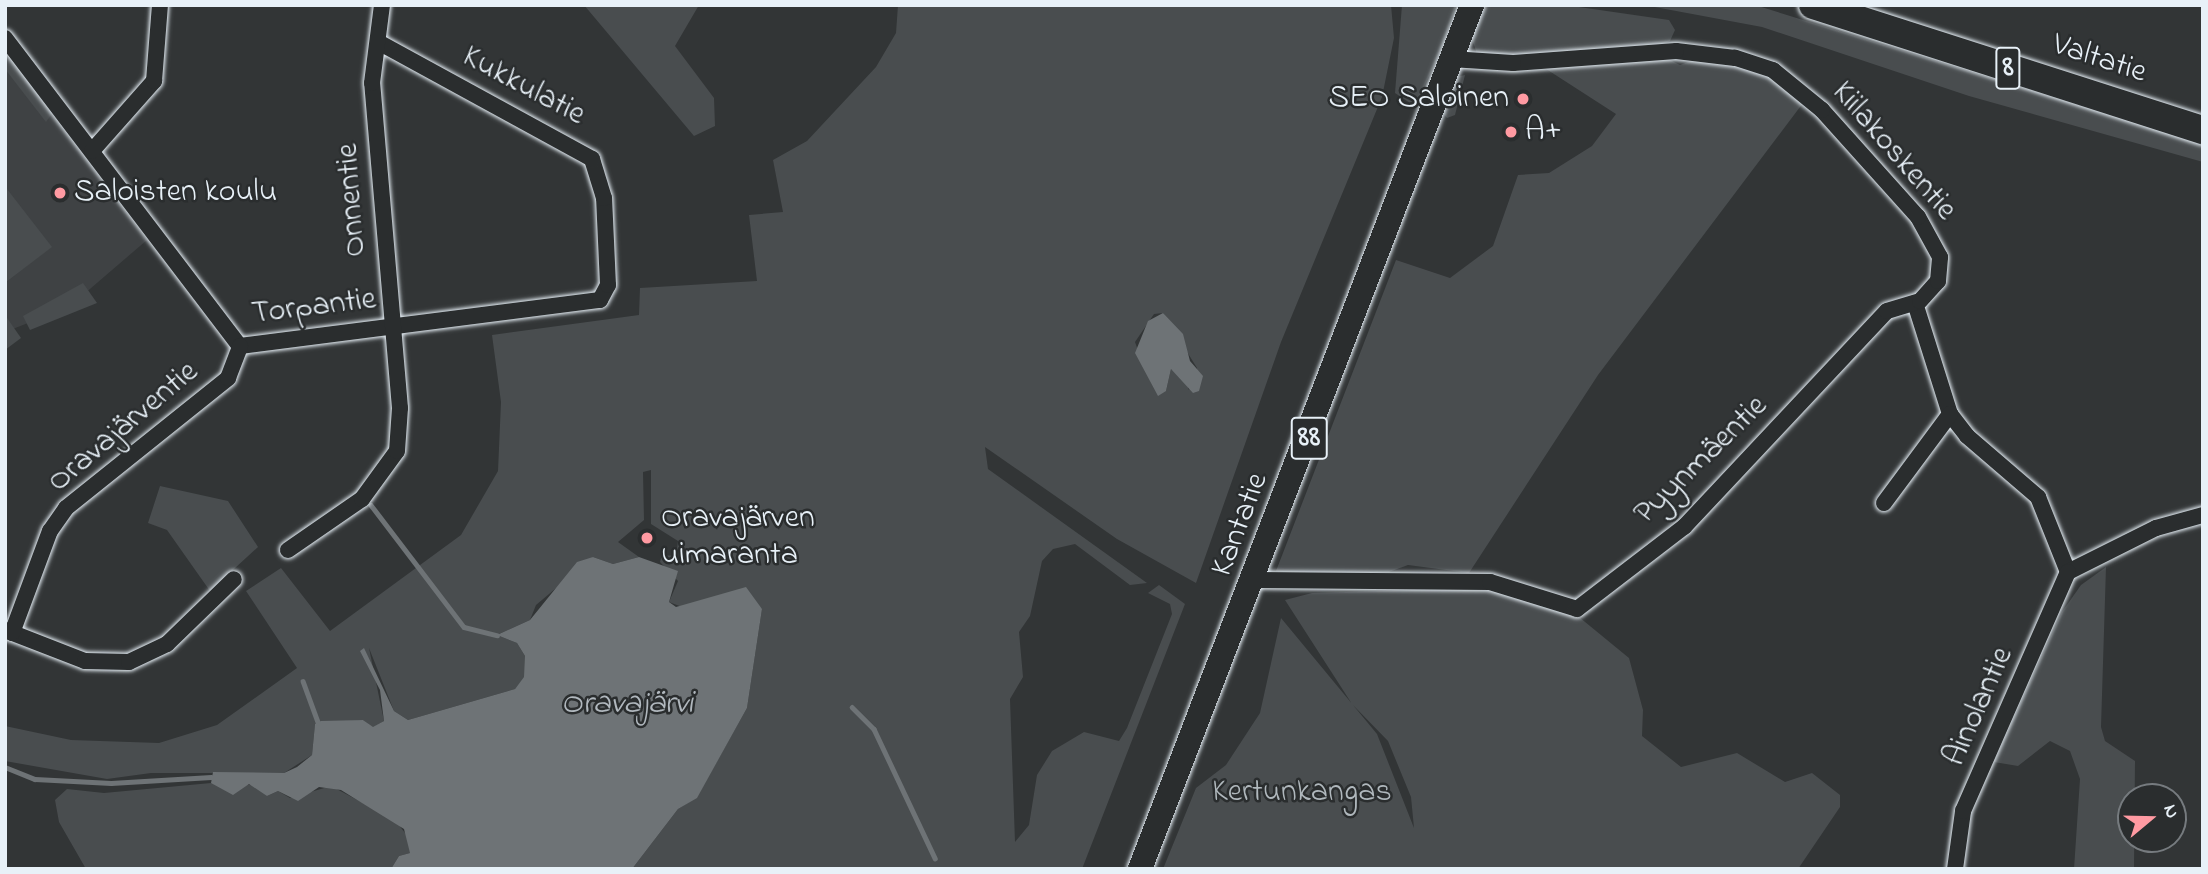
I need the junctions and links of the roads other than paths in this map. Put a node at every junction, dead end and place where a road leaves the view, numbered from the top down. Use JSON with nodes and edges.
{"nodes":[{"id":1,"x":160,"y":5,"type":"edge"},
{"id":2,"x":382,"y":5,"type":"edge"},
{"id":3,"x":1472,"y":5,"type":"edge"},
{"id":4,"x":1813,"y":5,"type":"edge"},
{"id":5,"x":5,"y":38,"type":"edge"},
{"id":6,"x":380,"y":43,"type":"junction"},
{"id":7,"x":1451,"y":59,"type":"junction"},
{"id":8,"x":2203,"y":130,"type":"edge"},
{"id":9,"x":92,"y":151,"type":"junction"},
{"id":10,"x":607,"y":292,"type":"joint"},
{"id":11,"x":1915,"y":303,"type":"junction"},
{"id":12,"x":390,"y":326,"type":"junction"},
{"id":13,"x":240,"y":346,"type":"junction"},
{"id":14,"x":1950,"y":414,"type":"junction"},
{"id":15,"x":1884,"y":503,"type":"dead end"},
{"id":16,"x":2203,"y":515,"type":"edge"},
{"id":17,"x":288,"y":550,"type":"dead end"},
{"id":18,"x":2068,"y":572,"type":"junction"},
{"id":19,"x":234,"y":579,"type":"dead end"},
{"id":20,"x":1256,"y":580,"type":"junction"},
{"id":21,"x":9,"y":632,"type":"edge"},
{"id":22,"x":1140,"y":869,"type":"edge"},
{"id":23,"x":1955,"y":869,"type":"edge"}],
"edges":[{"from":1,"to":9,"type":"street"},
{"from":2,"to":6,"type":"street","name":"Onnentie"},
{"from":3,"to":7,"type":"main road","name":"Kantatie","number":"88"},
{"from":4,"to":8,"type":"highway","name":"Valtatie","number":"8"},
{"from":5,"to":9,"type":"street","name":"Torpantie"},
{"from":6,"to":10,"type":"street","name":"Kukkulatie"},
{"from":6,"to":12,"type":"street","name":"Onnentie"},
{"from":7,"to":11,"type":"street","name":"Kiilakoskentie"},
{"from":7,"to":20,"type":"main road","name":"Kantatie","number":"88"},
{"from":9,"to":13,"type":"street","name":"Torpantie"},
{"from":10,"to":12,"type":"street","name":"Torpantie"},
{"from":11,"to":14,"type":"street"},
{"from":11,"to":20,"type":"street","name":"Pyynmäentie"},
{"from":12,"to":13,"type":"street","name":"Torpantie"},
{"from":12,"to":17,"type":"street","name":"Onnentie"},
{"from":13,"to":21,"type":"street","name":"Oravajärventie"},
{"from":14,"to":15,"type":"street"},
{"from":14,"to":18,"type":"street"},
{"from":16,"to":18,"type":"street"},
{"from":18,"to":23,"type":"street","name":"Ainolantie"},
{"from":19,"to":21,"type":"street"},
{"from":20,"to":22,"type":"main road","name":"Kantatie","number":"88"}]}
